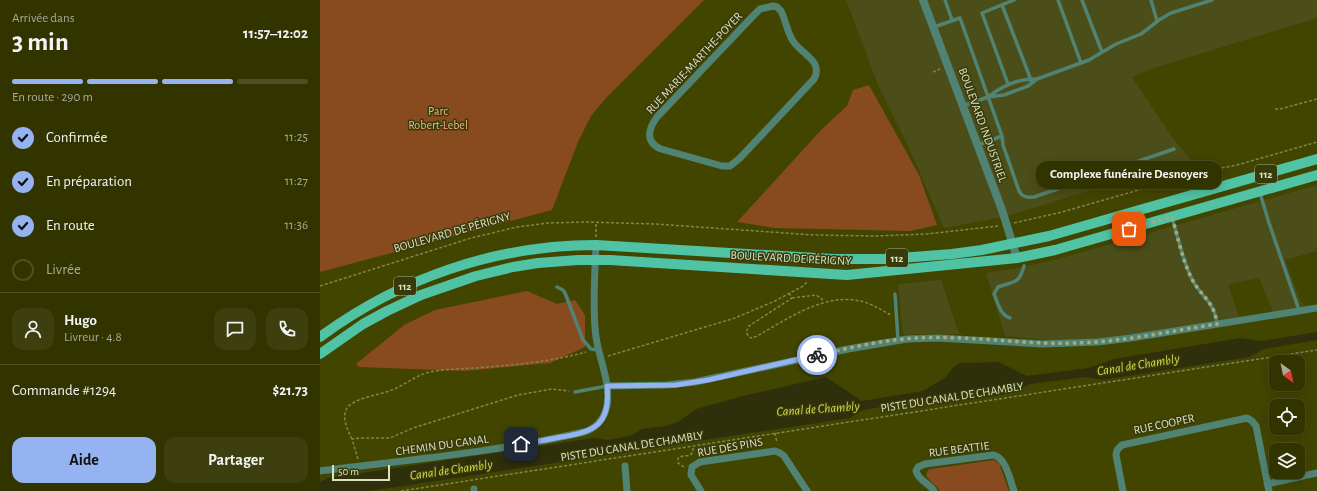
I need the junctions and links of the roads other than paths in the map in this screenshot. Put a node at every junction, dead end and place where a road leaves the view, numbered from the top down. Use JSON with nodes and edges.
{"nodes":[{"id":1,"x":923,"y":0,"type":"edge"},
{"id":2,"x":945,"y":0,"type":"edge"},
{"id":3,"x":1014,"y":0,"type":"edge"},
{"id":4,"x":1058,"y":0,"type":"edge"},
{"id":5,"x":1082,"y":0,"type":"edge"},
{"id":6,"x":1151,"y":0,"type":"edge"},
{"id":7,"x":1212,"y":0,"type":"edge"},
{"id":8,"x":773,"y":3,"type":"edge"},
{"id":9,"x":1002,"y":5,"type":"junction"},
{"id":10,"x":952,"y":20,"type":"junction"},
{"id":11,"x":1157,"y":21,"type":"junction"},
{"id":12,"x":933,"y":27,"type":"junction"},
{"id":13,"x":1102,"y":52,"type":"junction"},
{"id":14,"x":1081,"y":63,"type":"junction"},
{"id":15,"x":1031,"y":81,"type":"junction"},
{"id":16,"x":1008,"y":84,"type":"junction"},
{"id":17,"x":988,"y":98,"type":"junction"},
{"id":18,"x":964,"y":106,"type":"junction"},
{"id":19,"x":1002,"y":136,"type":"junction"},
{"id":20,"x":977,"y":145,"type":"junction"},
{"id":21,"x":1174,"y":149,"type":"dead end"},
{"id":22,"x":1317,"y":159,"type":"edge"},
{"id":23,"x":1317,"y":175,"type":"edge"},
{"id":24,"x":1260,"y":192,"type":"junction"},
{"id":25,"x":1172,"y":217,"type":"junction"},
{"id":26,"x":1013,"y":244,"type":"junction"},
{"id":27,"x":596,"y":245,"type":"junction"},
{"id":28,"x":595,"y":260,"type":"junction"},
{"id":29,"x":1021,"y":262,"type":"junction"},
{"id":30,"x":557,"y":287,"type":"dead end"},
{"id":31,"x":895,"y":294,"type":"dead end"},
{"id":32,"x":1317,"y":308,"type":"edge"},
{"id":33,"x":1299,"y":311,"type":"junction"},
{"id":34,"x":1010,"y":318,"type":"dead end"},
{"id":35,"x":1217,"y":324,"type":"junction"},
{"id":36,"x":320,"y":337,"type":"edge"},
{"id":37,"x":898,"y":340,"type":"junction"},
{"id":38,"x":596,"y":350,"type":"junction"},
{"id":39,"x":320,"y":354,"type":"edge"},
{"id":40,"x":607,"y":386,"type":"junction"},
{"id":41,"x":575,"y":392,"type":"road end"},
{"id":42,"x":626,"y":466,"type":"dead end"},
{"id":43,"x":320,"y":471,"type":"edge"},
{"id":44,"x":1317,"y":473,"type":"edge"},
{"id":45,"x":1268,"y":487,"type":"edge"},
{"id":46,"x":627,"y":491,"type":"edge"},
{"id":47,"x":701,"y":491,"type":"edge"},
{"id":48,"x":806,"y":491,"type":"edge"},
{"id":49,"x":934,"y":491,"type":"edge"},
{"id":50,"x":1014,"y":491,"type":"edge"},
{"id":51,"x":1123,"y":491,"type":"edge"}],
"edges":[{"from":1,"to":12,"type":"street","name":"BOULEVARD INDUSTRIEL"},
{"from":2,"to":10,"type":"lane"},
{"from":3,"to":9,"type":"lane"},
{"from":4,"to":14,"type":"lane"},
{"from":5,"to":13,"type":"lane"},
{"from":6,"to":11,"type":"lane"},
{"from":7,"to":11,"type":"lane"},
{"from":8,"to":8,"type":"street","name":"RUE MARIE-MARTHE-POYER"},
{"from":9,"to":15,"type":"lane"},
{"from":9,"to":16,"type":"lane"},
{"from":10,"to":12,"type":"lane"},
{"from":10,"to":17,"type":"lane"},
{"from":11,"to":13,"type":"lane"},
{"from":12,"to":18,"type":"street","name":"BOULEVARD INDUSTRIEL"},
{"from":13,"to":14,"type":"lane"},
{"from":14,"to":15,"type":"lane"},
{"from":15,"to":16,"type":"lane"},
{"from":15,"to":17,"type":"lane"},
{"from":16,"to":17,"type":"lane"},
{"from":17,"to":18,"type":"lane"},
{"from":17,"to":19,"type":"lane"},
{"from":18,"to":20,"type":"street","name":"BOULEVARD INDUSTRIEL"},
{"from":19,"to":20,"type":"lane"},
{"from":19,"to":21,"type":"lane"},
{"from":20,"to":26,"type":"street","name":"BOULEVARD INDUSTRIEL"},
{"from":22,"to":26,"type":"main road","name":"BOULEVARD DE PÉRIGNY","number":"112"},
{"from":23,"to":24,"type":"main road","name":"BOULEVARD DE PÉRIGNY","number":"112"},
{"from":24,"to":25,"type":"main road","name":"BOULEVARD DE PÉRIGNY","number":"112"},
{"from":24,"to":33,"type":"lane"},
{"from":25,"to":29,"type":"main road","name":"BOULEVARD DE PÉRIGNY","number":"112"},
{"from":25,"to":35,"type":"lane"},
{"from":26,"to":27,"type":"main road","name":"BOULEVARD DE PÉRIGNY","number":"112"},
{"from":26,"to":29,"type":"street","name":"BOULEVARD INDUSTRIEL"},
{"from":27,"to":28,"type":"street","name":"CHEMIN DU CANAL"},
{"from":27,"to":36,"type":"main road","name":"BOULEVARD DE PÉRIGNY","number":"112"},
{"from":28,"to":29,"type":"main road","name":"BOULEVARD DE PÉRIGNY","number":"112"},
{"from":28,"to":38,"type":"street","name":"CHEMIN DU CANAL"},
{"from":28,"to":39,"type":"main road","name":"BOULEVARD DE PÉRIGNY","number":"112"},
{"from":29,"to":34,"type":"lane"},
{"from":30,"to":38,"type":"lane"},
{"from":31,"to":37,"type":"lane"},
{"from":32,"to":33,"type":"street"},
{"from":33,"to":35,"type":"street"},
{"from":35,"to":37,"type":"street"},
{"from":37,"to":40,"type":"street"},
{"from":38,"to":40,"type":"street","name":"CHEMIN DU CANAL"},
{"from":40,"to":41,"type":"lane"},
{"from":40,"to":43,"type":"street","name":"CHEMIN DU CANAL"},
{"from":42,"to":46,"type":"street"},
{"from":44,"to":45,"type":"street"},
{"from":45,"to":51,"type":"street","name":"RUE COOPER"},
{"from":47,"to":48,"type":"street","name":"RUE DES PINS"},
{"from":49,"to":50,"type":"street","name":"RUE BEATTIE"}]}
